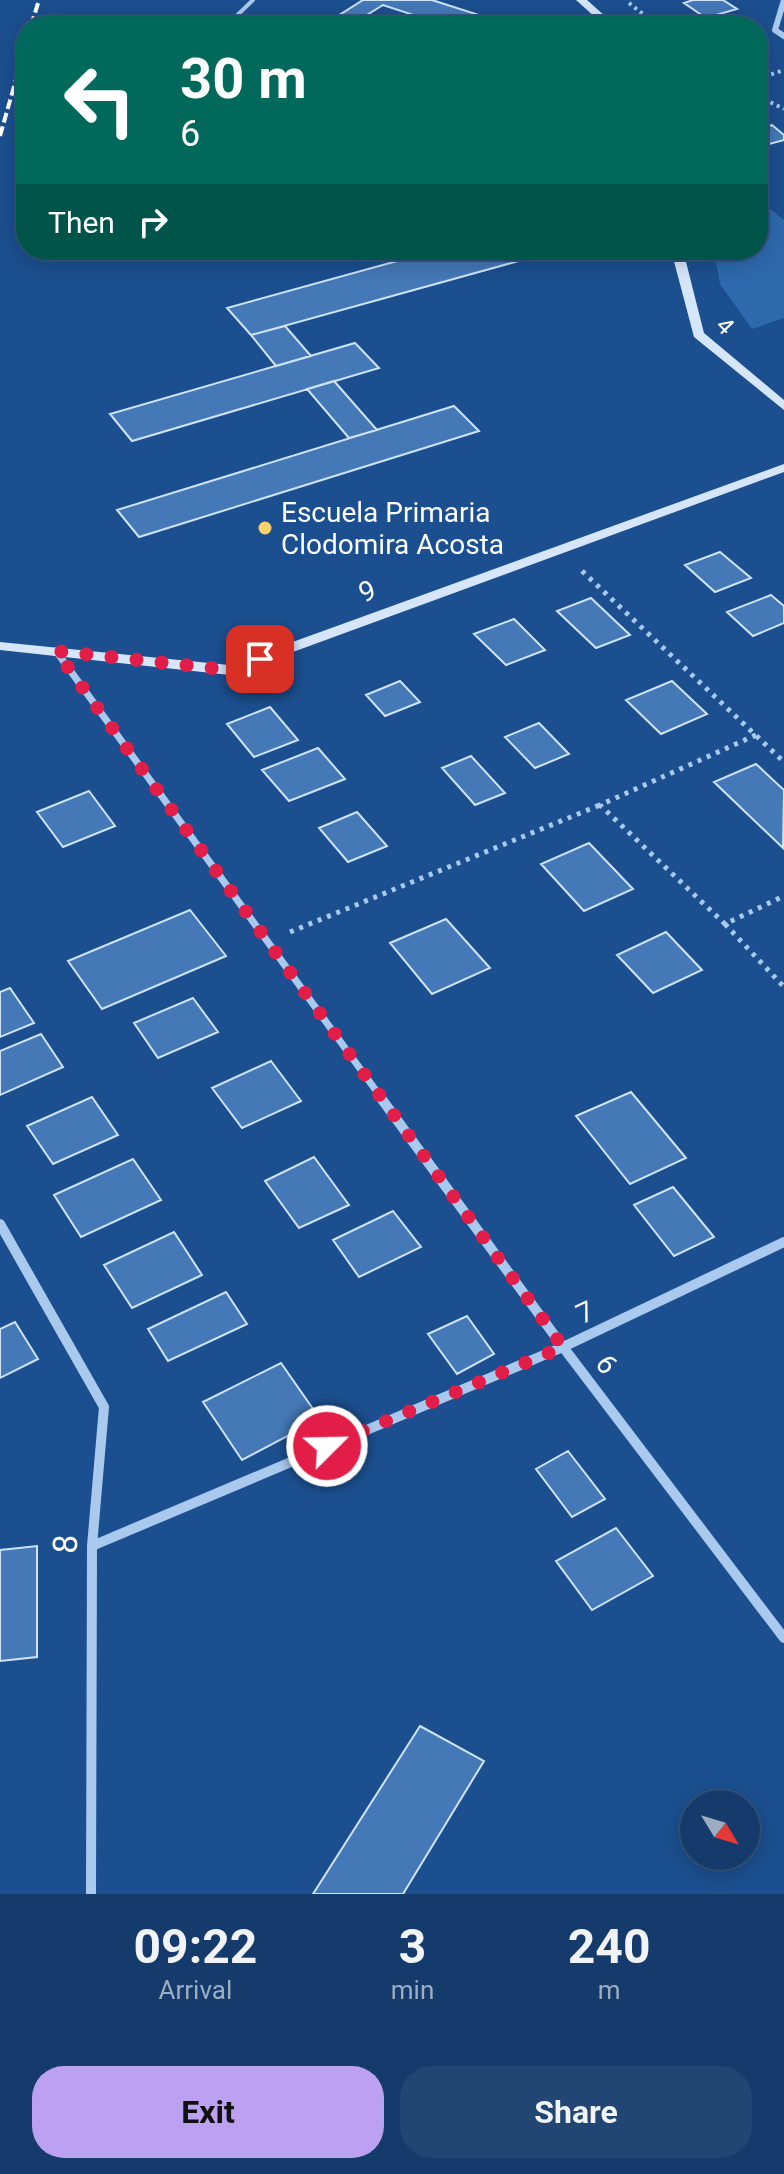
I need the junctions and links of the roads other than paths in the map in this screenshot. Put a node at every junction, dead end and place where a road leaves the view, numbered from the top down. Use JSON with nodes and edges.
{"nodes":[{"id":1,"x":253,"y":0,"type":"edge"},
{"id":2,"x":581,"y":0,"type":"edge"},
{"id":3,"x":784,"y":0,"type":"edge"},
{"id":4,"x":236,"y":16,"type":"edge"},
{"id":5,"x":599,"y":16,"type":"edge"},
{"id":6,"x":784,"y":36,"type":"edge"},
{"id":7,"x":680,"y":260,"type":"edge"},
{"id":8,"x":784,"y":406,"type":"edge"},
{"id":9,"x":784,"y":468,"type":"edge"},
{"id":10,"x":0,"y":646,"type":"edge"},
{"id":11,"x":56,"y":651,"type":"junction"},
{"id":12,"x":0,"y":1224,"type":"edge"},
{"id":13,"x":784,"y":1242,"type":"edge"},
{"id":14,"x":563,"y":1347,"type":"junction"},
{"id":15,"x":92,"y":1546,"type":"junction"},
{"id":16,"x":784,"y":1638,"type":"edge"},
{"id":17,"x":91,"y":1894,"type":"edge"}],
"edges":[{"from":1,"to":4,"type":"lane"},
{"from":2,"to":5,"type":"street"},
{"from":3,"to":6,"type":"street"},
{"from":7,"to":8,"type":"street","name":"4"},
{"from":9,"to":11,"type":"street","name":"9"},
{"from":10,"to":11,"type":"street","name":"9"},
{"from":11,"to":14,"type":"street","name":"6"},
{"from":12,"to":15,"type":"street","name":"8"},
{"from":13,"to":14,"type":"street","name":"7"},
{"from":14,"to":15,"type":"street","name":"7"},
{"from":14,"to":16,"type":"street","name":"6"},
{"from":15,"to":17,"type":"street","name":"8"}]}
